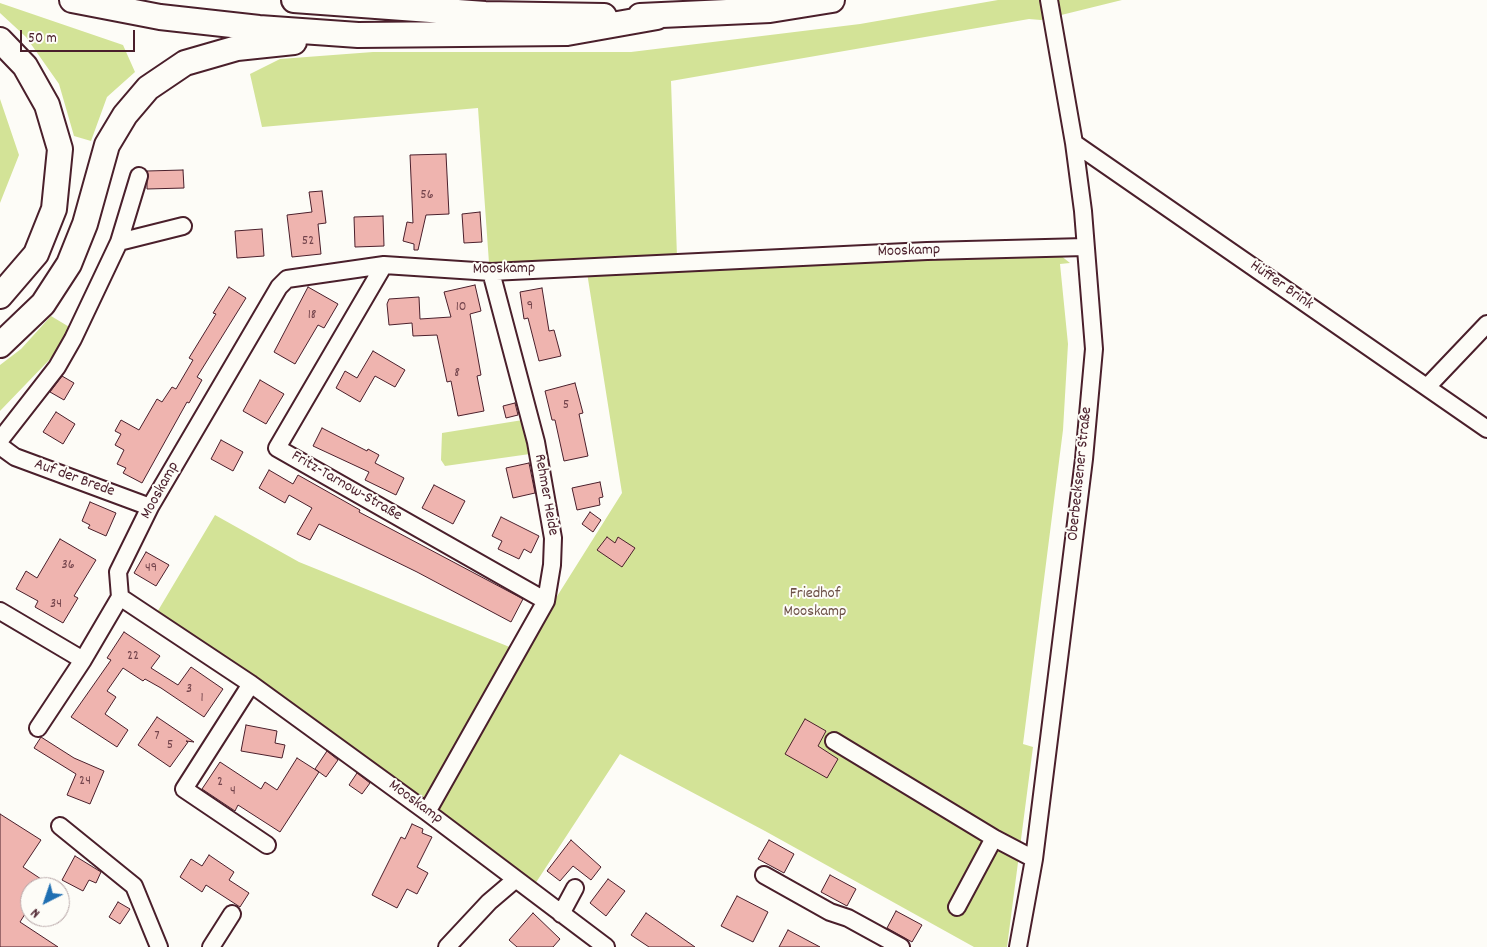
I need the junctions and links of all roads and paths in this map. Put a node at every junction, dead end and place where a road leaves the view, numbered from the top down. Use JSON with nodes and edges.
{"nodes":[{"id":1,"x":72,"y":0,"type":"edge"},
{"id":2,"x":294,"y":0,"type":"edge"},
{"id":3,"x":832,"y":0,"type":"edge"},
{"id":4,"x":1049,"y":2,"type":"edge"},
{"id":5,"x":657,"y":17,"type":"junction"},
{"id":6,"x":358,"y":36,"type":"junction"},
{"id":7,"x":0,"y":40,"type":"edge"},
{"id":8,"x":1074,"y":143,"type":"junction"},
{"id":9,"x":139,"y":176,"type":"dead end"},
{"id":10,"x":183,"y":226,"type":"dead end"},
{"id":11,"x":119,"y":242,"type":"junction"},
{"id":12,"x":1085,"y":247,"type":"junction"},
{"id":13,"x":384,"y":265,"type":"junction"},
{"id":14,"x":492,"y":272,"type":"junction"},
{"id":15,"x":0,"y":296,"type":"edge"},
{"id":16,"x":1487,"y":324,"type":"edge"},
{"id":17,"x":0,"y":345,"type":"edge"},
{"id":18,"x":1427,"y":387,"type":"junction"},
{"id":19,"x":1487,"y":429,"type":"edge"},
{"id":20,"x":0,"y":440,"type":"edge"},
{"id":21,"x":0,"y":446,"type":"edge"},
{"id":22,"x":150,"y":508,"type":"junction"},
{"id":23,"x":120,"y":596,"type":"junction"},
{"id":24,"x":546,"y":601,"type":"junction"},
{"id":25,"x":0,"y":611,"type":"edge"},
{"id":26,"x":83,"y":660,"type":"junction"},
{"id":27,"x":251,"y":684,"type":"junction"},
{"id":28,"x":38,"y":728,"type":"dead end"},
{"id":29,"x":834,"y":741,"type":"dead end"},
{"id":30,"x":427,"y":812,"type":"junction"},
{"id":31,"x":60,"y":826,"type":"dead end"},
{"id":32,"x":994,"y":838,"type":"junction"},
{"id":33,"x":267,"y":845,"type":"dead end"},
{"id":34,"x":1034,"y":859,"type":"junction"},
{"id":35,"x":764,"y":875,"type":"dead end"},
{"id":36,"x":516,"y":879,"type":"junction"},
{"id":37,"x":575,"y":888,"type":"dead end"},
{"id":38,"x":957,"y":907,"type":"dead end"},
{"id":39,"x":232,"y":914,"type":"dead end"},
{"id":40,"x":561,"y":914,"type":"junction"},
{"id":41,"x":159,"y":947,"type":"edge"},
{"id":42,"x":211,"y":947,"type":"edge"},
{"id":43,"x":447,"y":947,"type":"edge"},
{"id":44,"x":606,"y":947,"type":"edge"},
{"id":45,"x":901,"y":947,"type":"edge"},
{"id":46,"x":1018,"y":947,"type":"edge"}],
"edges":[{"from":1,"to":6,"type":"highway"},
{"from":2,"to":5,"type":"highway"},
{"from":3,"to":5,"type":"highway"},
{"from":4,"to":8,"type":"street","name":"Oberbecksener Straße"},
{"from":5,"to":6,"type":"highway"},
{"from":6,"to":17,"type":"highway"},
{"from":7,"to":15,"type":"highway"},
{"from":8,"to":12,"type":"street","name":"Oberbecksener Straße"},
{"from":8,"to":18,"type":"street","name":"Hüffer Brink"},
{"from":9,"to":11,"type":"street"},
{"from":10,"to":11,"type":"street"},
{"from":11,"to":20,"type":"street"},
{"from":12,"to":14,"type":"street","name":"Mooskamp"},
{"from":12,"to":34,"type":"street","name":"Oberbecksener Straße"},
{"from":13,"to":14,"type":"street","name":"Mooskamp"},
{"from":13,"to":22,"type":"street","name":"Mooskamp"},
{"from":13,"to":24,"type":"street","name":"Fritz-Tarnow-Straße"},
{"from":14,"to":24,"type":"street","name":"Rehmer Heide"},
{"from":16,"to":18,"type":"street"},
{"from":18,"to":19,"type":"street","name":"Hüffer Brink"},
{"from":21,"to":22,"type":"street","name":"Auf der Brede"},
{"from":22,"to":23,"type":"street","name":"Mooskamp"},
{"from":23,"to":26,"type":"street"},
{"from":23,"to":27,"type":"street","name":"Mooskamp"},
{"from":24,"to":30,"type":"street","name":"Rehmer Heide"},
{"from":25,"to":26,"type":"street"},
{"from":26,"to":28,"type":"street"},
{"from":27,"to":30,"type":"street","name":"Mooskamp"},
{"from":27,"to":33,"type":"street"},
{"from":29,"to":32,"type":"street"},
{"from":30,"to":36,"type":"street","name":"Mooskamp"},
{"from":31,"to":41,"type":"street"},
{"from":32,"to":34,"type":"street"},
{"from":32,"to":38,"type":"street"},
{"from":34,"to":46,"type":"street","name":"Oberbecksener Straße"},
{"from":35,"to":45,"type":"street"},
{"from":36,"to":40,"type":"street","name":"Mooskamp"},
{"from":36,"to":43,"type":"street"},
{"from":37,"to":40,"type":"street"},
{"from":39,"to":42,"type":"street"},
{"from":40,"to":44,"type":"street","name":"Mooskamp"}]}
